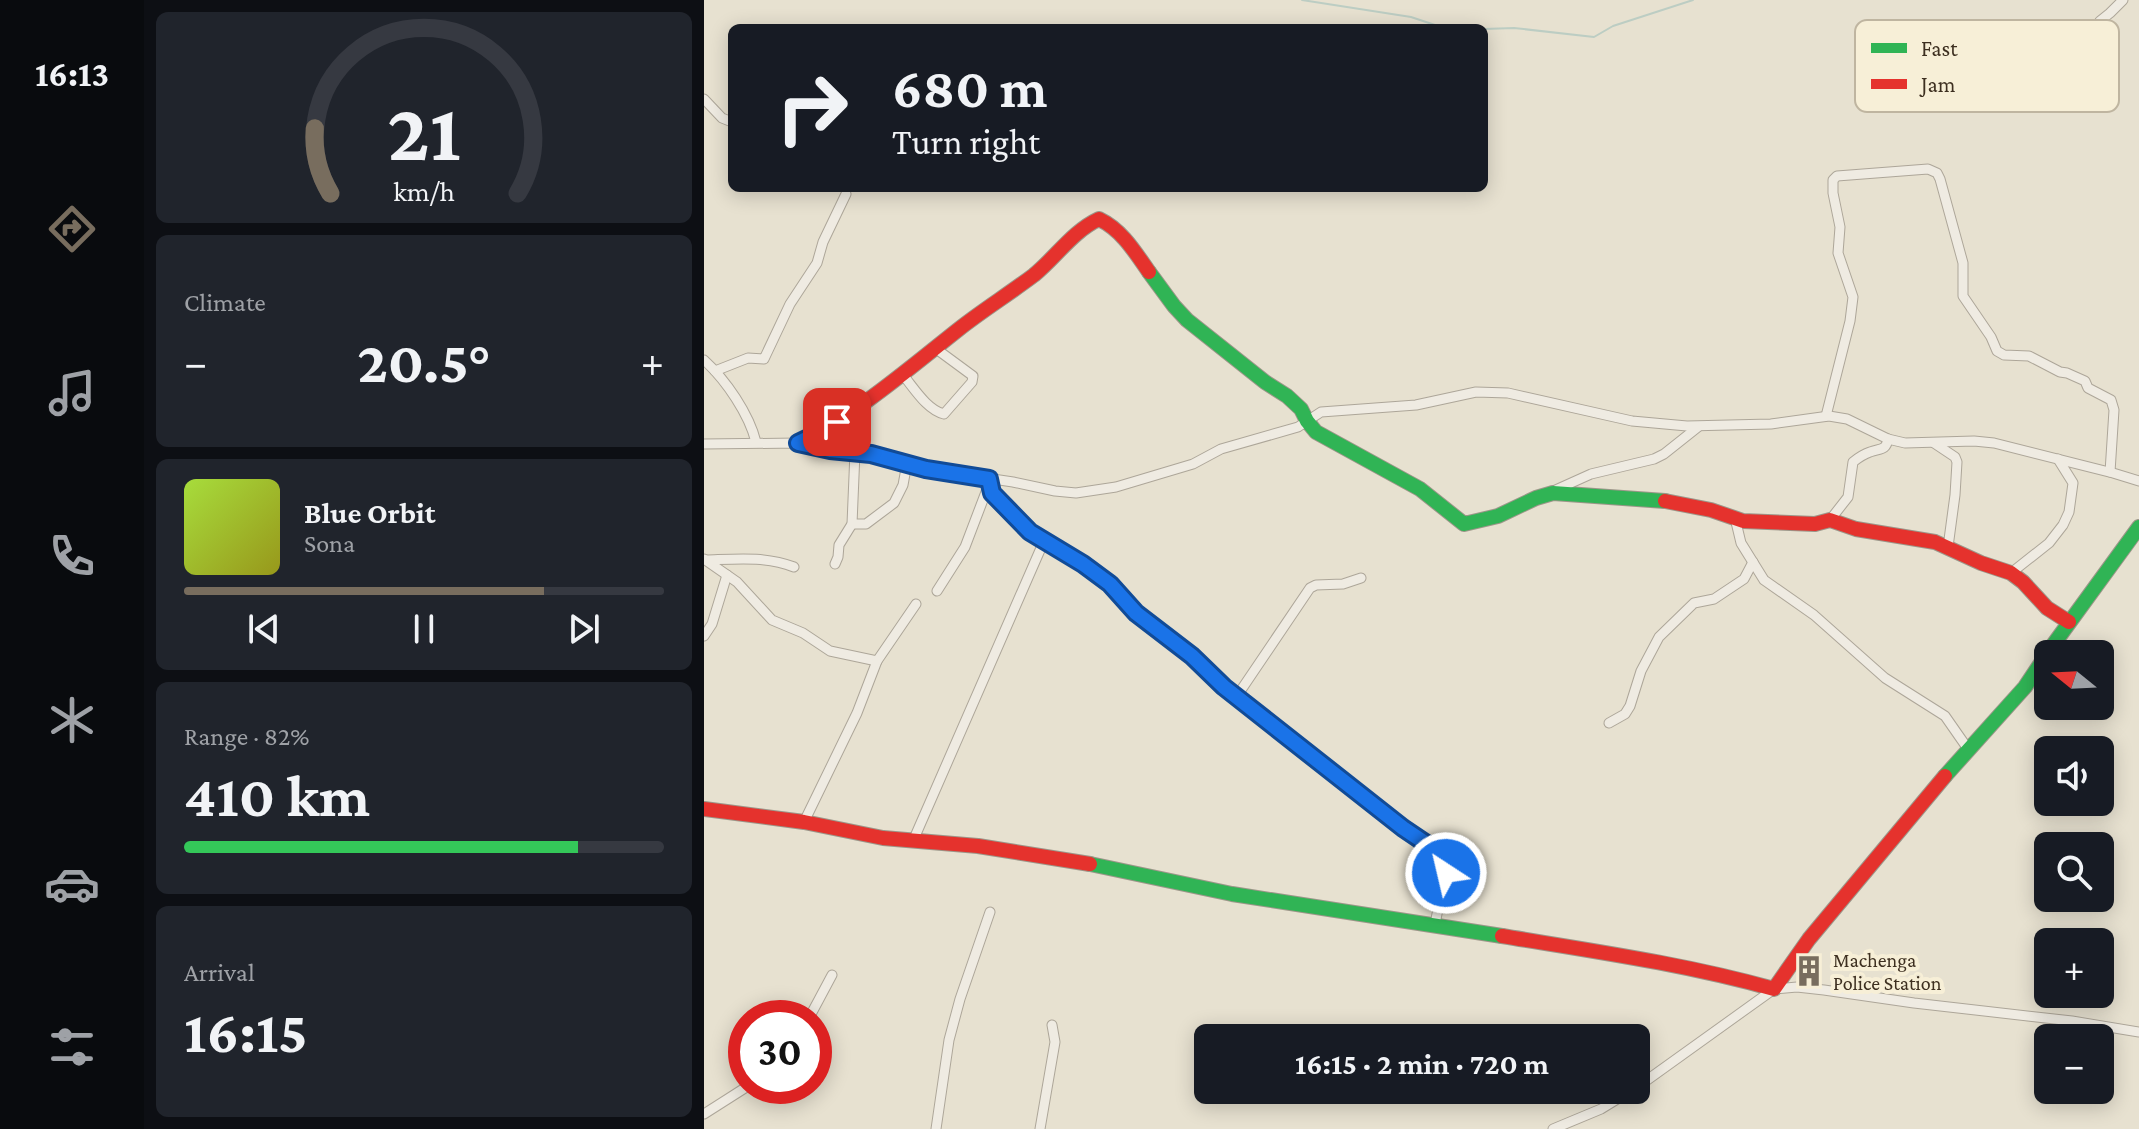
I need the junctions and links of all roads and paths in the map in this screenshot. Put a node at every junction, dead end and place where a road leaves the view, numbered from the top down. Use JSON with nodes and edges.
{"nodes":[{"id":1,"x":2123,"y":0,"type":"edge"},
{"id":2,"x":2101,"y":20,"type":"edge"},
{"id":3,"x":704,"y":99,"type":"edge"},
{"id":4,"x":728,"y":120,"type":"edge"},
{"id":5,"x":846,"y":194,"type":"dead end"},
{"id":6,"x":935,"y":348,"type":"junction"},
{"id":7,"x":704,"y":360,"type":"edge"},
{"id":8,"x":715,"y":371,"type":"junction"},
{"id":9,"x":903,"y":375,"type":"junction"},
{"id":10,"x":1826,"y":416,"type":"junction"},
{"id":11,"x":1307,"y":421,"type":"junction"},
{"id":12,"x":1698,"y":427,"type":"junction"},
{"id":13,"x":1888,"y":439,"type":"junction"},
{"id":14,"x":756,"y":442,"type":"junction"},
{"id":15,"x":798,"y":443,"type":"junction"},
{"id":16,"x":1934,"y":443,"type":"junction"},
{"id":17,"x":704,"y":444,"type":"edge"},
{"id":18,"x":855,"y":452,"type":"junction"},
{"id":19,"x":2058,"y":459,"type":"junction"},
{"id":20,"x":907,"y":463,"type":"junction"},
{"id":21,"x":2110,"y":472,"type":"junction"},
{"id":22,"x":989,"y":481,"type":"junction"},
{"id":23,"x":2139,"y":481,"type":"edge"},
{"id":24,"x":1544,"y":495,"type":"junction"},
{"id":25,"x":1735,"y":518,"type":"junction"},
{"id":26,"x":1830,"y":520,"type":"junction"},
{"id":27,"x":852,"y":524,"type":"junction"},
{"id":28,"x":2139,"y":527,"type":"edge"},
{"id":29,"x":1044,"y":541,"type":"junction"},
{"id":30,"x":1948,"y":547,"type":"junction"},
{"id":31,"x":705,"y":560,"type":"edge"},
{"id":32,"x":1753,"y":562,"type":"junction"},
{"id":33,"x":835,"y":564,"type":"dead end"},
{"id":34,"x":794,"y":567,"type":"dead end"},
{"id":35,"x":2011,"y":573,"type":"junction"},
{"id":36,"x":727,"y":575,"type":"junction"},
{"id":37,"x":1361,"y":578,"type":"dead end"},
{"id":38,"x":937,"y":591,"type":"dead end"},
{"id":39,"x":916,"y":604,"type":"dead end"},
{"id":40,"x":2069,"y":622,"type":"junction"},
{"id":41,"x":704,"y":636,"type":"edge"},
{"id":42,"x":877,"y":661,"type":"junction"},
{"id":43,"x":1237,"y":696,"type":"junction"},
{"id":44,"x":1609,"y":723,"type":"dead end"},
{"id":45,"x":1968,"y":749,"type":"junction"},
{"id":46,"x":704,"y":809,"type":"edge"},
{"id":47,"x":804,"y":822,"type":"junction"},
{"id":48,"x":913,"y":841,"type":"junction"},
{"id":49,"x":990,"y":912,"type":"dead end"},
{"id":50,"x":1435,"y":924,"type":"junction"},
{"id":51,"x":832,"y":975,"type":"dead end"},
{"id":52,"x":1774,"y":989,"type":"junction"},
{"id":53,"x":819,"y":1000,"type":"edge"},
{"id":54,"x":1052,"y":1025,"type":"dead end"},
{"id":55,"x":2139,"y":1032,"type":"edge"},
{"id":56,"x":1650,"y":1078,"type":"edge"},
{"id":57,"x":728,"y":1099,"type":"edge"},
{"id":58,"x":1609,"y":1104,"type":"edge"},
{"id":59,"x":704,"y":1114,"type":"edge"},
{"id":60,"x":936,"y":1129,"type":"edge"},
{"id":61,"x":1040,"y":1129,"type":"edge"},
{"id":62,"x":1553,"y":1129,"type":"edge"}],
"edges":[{"from":1,"to":2,"type":"street"},
{"from":3,"to":4,"type":"street"},
{"from":5,"to":8,"type":"street"},
{"from":6,"to":9,"type":"street"},
{"from":6,"to":9,"type":"street"},
{"from":6,"to":11,"type":"street"},
{"from":7,"to":8,"type":"street"},
{"from":8,"to":14,"type":"street"},
{"from":9,"to":15,"type":"street"},
{"from":10,"to":12,"type":"street"},
{"from":10,"to":13,"type":"street"},
{"from":10,"to":21,"type":"street"},
{"from":11,"to":12,"type":"street"},
{"from":11,"to":22,"type":"street"},
{"from":11,"to":24,"type":"street"},
{"from":12,"to":24,"type":"street"},
{"from":13,"to":16,"type":"street"},
{"from":13,"to":26,"type":"street"},
{"from":14,"to":15,"type":"street"},
{"from":14,"to":17,"type":"street"},
{"from":15,"to":18,"type":"street"},
{"from":16,"to":19,"type":"street"},
{"from":16,"to":30,"type":"street"},
{"from":18,"to":20,"type":"street"},
{"from":18,"to":27,"type":"street"},
{"from":19,"to":21,"type":"street"},
{"from":19,"to":35,"type":"street"},
{"from":20,"to":22,"type":"street"},
{"from":20,"to":27,"type":"street"},
{"from":21,"to":23,"type":"street"},
{"from":22,"to":29,"type":"street"},
{"from":22,"to":38,"type":"street"},
{"from":24,"to":25,"type":"street"},
{"from":25,"to":26,"type":"street"},
{"from":25,"to":32,"type":"street"},
{"from":26,"to":30,"type":"street"},
{"from":27,"to":33,"type":"street"},
{"from":28,"to":40,"type":"street"},
{"from":29,"to":43,"type":"street"},
{"from":29,"to":48,"type":"street"},
{"from":30,"to":35,"type":"street"},
{"from":31,"to":34,"type":"street"},
{"from":31,"to":36,"type":"street"},
{"from":32,"to":44,"type":"street"},
{"from":32,"to":45,"type":"street"},
{"from":35,"to":40,"type":"street"},
{"from":36,"to":41,"type":"street"},
{"from":36,"to":42,"type":"street"},
{"from":37,"to":43,"type":"street"},
{"from":39,"to":42,"type":"street"},
{"from":40,"to":45,"type":"street"},
{"from":42,"to":47,"type":"street"},
{"from":43,"to":50,"type":"street"},
{"from":45,"to":52,"type":"street"},
{"from":46,"to":47,"type":"street"},
{"from":47,"to":48,"type":"street"},
{"from":48,"to":50,"type":"street"},
{"from":49,"to":60,"type":"street"},
{"from":50,"to":52,"type":"street"},
{"from":51,"to":53,"type":"street"},
{"from":52,"to":55,"type":"street"},
{"from":52,"to":56,"type":"street"},
{"from":54,"to":61,"type":"street"},
{"from":57,"to":59,"type":"street"},
{"from":58,"to":62,"type":"street"}]}
